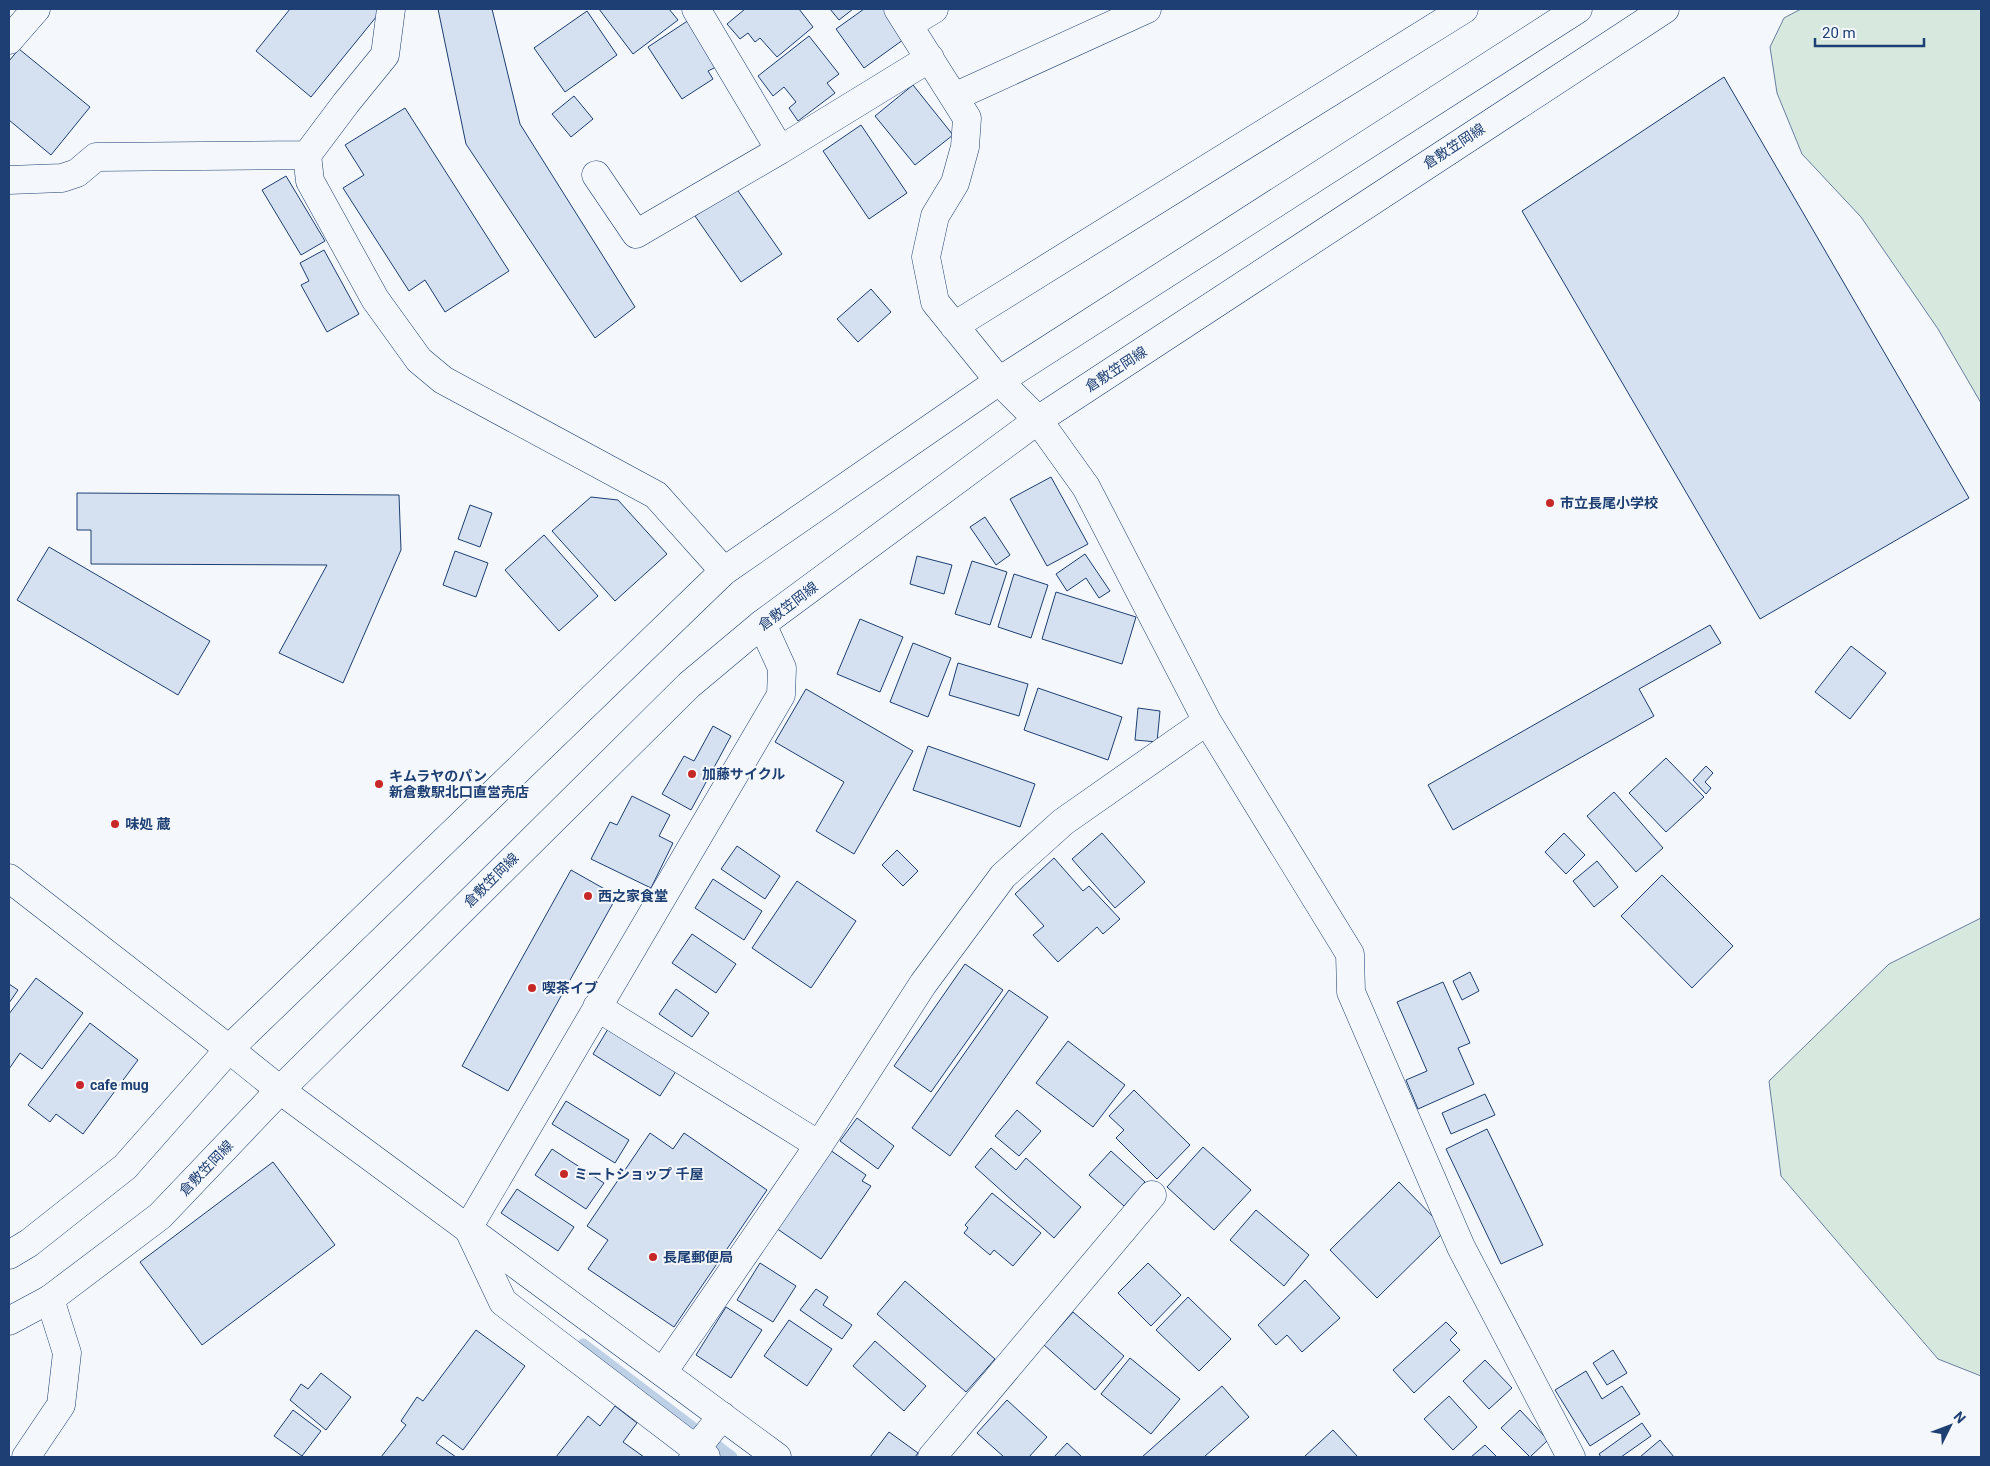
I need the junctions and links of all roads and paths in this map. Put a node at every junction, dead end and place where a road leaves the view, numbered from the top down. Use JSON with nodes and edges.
{"nodes":[{"id":1,"x":36,"y":9,"type":"edge"},
{"id":2,"x":392,"y":9,"type":"edge"},
{"id":3,"x":696,"y":9,"type":"edge"},
{"id":4,"x":934,"y":9,"type":"edge"},
{"id":5,"x":1147,"y":9,"type":"edge"},
{"id":6,"x":1464,"y":9,"type":"edge"},
{"id":7,"x":1665,"y":9,"type":"edge"},
{"id":8,"x":1568,"y":11,"type":"edge"},
{"id":9,"x":903,"y":17,"type":"edge"},
{"id":10,"x":9,"y":40,"type":"edge"},
{"id":11,"x":930,"y":58,"type":"junction"},
{"id":12,"x":954,"y":97,"type":"junction"},
{"id":13,"x":780,"y":150,"type":"junction"},
{"id":14,"x":307,"y":155,"type":"junction"},
{"id":15,"x":596,"y":175,"type":"dead end"},
{"id":16,"x":9,"y":180,"type":"edge"},
{"id":17,"x":954,"y":326,"type":"junction"},
{"id":18,"x":999,"y":381,"type":"junction"},
{"id":19,"x":1038,"y":420,"type":"junction"},
{"id":20,"x":724,"y":571,"type":"junction"},
{"id":21,"x":762,"y":624,"type":"junction"},
{"id":22,"x":1207,"y":721,"type":"junction"},
{"id":23,"x":9,"y":878,"type":"edge"},
{"id":24,"x":597,"y":1007,"type":"junction"},
{"id":25,"x":229,"y":1049,"type":"junction"},
{"id":26,"x":280,"y":1090,"type":"junction"},
{"id":27,"x":819,"y":1144,"type":"junction"},
{"id":28,"x":1152,"y":1195,"type":"dead end"},
{"id":29,"x":468,"y":1228,"type":"junction"},
{"id":30,"x":9,"y":1255,"type":"edge"},
{"id":31,"x":50,"y":1299,"type":"junction"},
{"id":32,"x":9,"y":1321,"type":"edge"},
{"id":33,"x":663,"y":1372,"type":"junction"},
{"id":34,"x":705,"y":1442,"type":"edge"},
{"id":35,"x":26,"y":1457,"type":"edge"},
{"id":36,"x":777,"y":1457,"type":"edge"},
{"id":37,"x":932,"y":1457,"type":"edge"},
{"id":38,"x":1572,"y":1457,"type":"edge"}],
"edges":[{"from":1,"to":10,"type":"street"},
{"from":2,"to":14,"type":"street"},
{"from":3,"to":13,"type":"street"},
{"from":4,"to":9,"type":"street"},
{"from":5,"to":12,"type":"street"},
{"from":6,"to":17,"type":"street"},
{"from":7,"to":19,"type":"street","name":"倉敷笠岡線"},
{"from":8,"to":18,"type":"street"},
{"from":9,"to":11,"type":"street"},
{"from":11,"to":12,"type":"street"},
{"from":11,"to":13,"type":"street"},
{"from":12,"to":17,"type":"street"},
{"from":13,"to":15,"type":"street"},
{"from":14,"to":16,"type":"street"},
{"from":14,"to":20,"type":"street"},
{"from":17,"to":18,"type":"street"},
{"from":18,"to":19,"type":"street"},
{"from":18,"to":20,"type":"street"},
{"from":19,"to":21,"type":"street","name":"倉敷笠岡線"},
{"from":19,"to":22,"type":"street"},
{"from":20,"to":25,"type":"street"},
{"from":21,"to":24,"type":"street"},
{"from":21,"to":26,"type":"street","name":"倉敷笠岡線"},
{"from":22,"to":27,"type":"street"},
{"from":22,"to":38,"type":"street"},
{"from":23,"to":25,"type":"street"},
{"from":24,"to":27,"type":"street"},
{"from":24,"to":29,"type":"street"},
{"from":25,"to":26,"type":"street"},
{"from":25,"to":30,"type":"street"},
{"from":26,"to":29,"type":"street"},
{"from":26,"to":31,"type":"street","name":"倉敷笠岡線"},
{"from":27,"to":33,"type":"street"},
{"from":28,"to":37,"type":"street"},
{"from":29,"to":33,"type":"street"},
{"from":29,"to":34,"type":"street"},
{"from":31,"to":32,"type":"street","name":"倉敷笠岡線"},
{"from":31,"to":35,"type":"street"},
{"from":33,"to":34,"type":"street"},
{"from":34,"to":36,"type":"street"}]}
